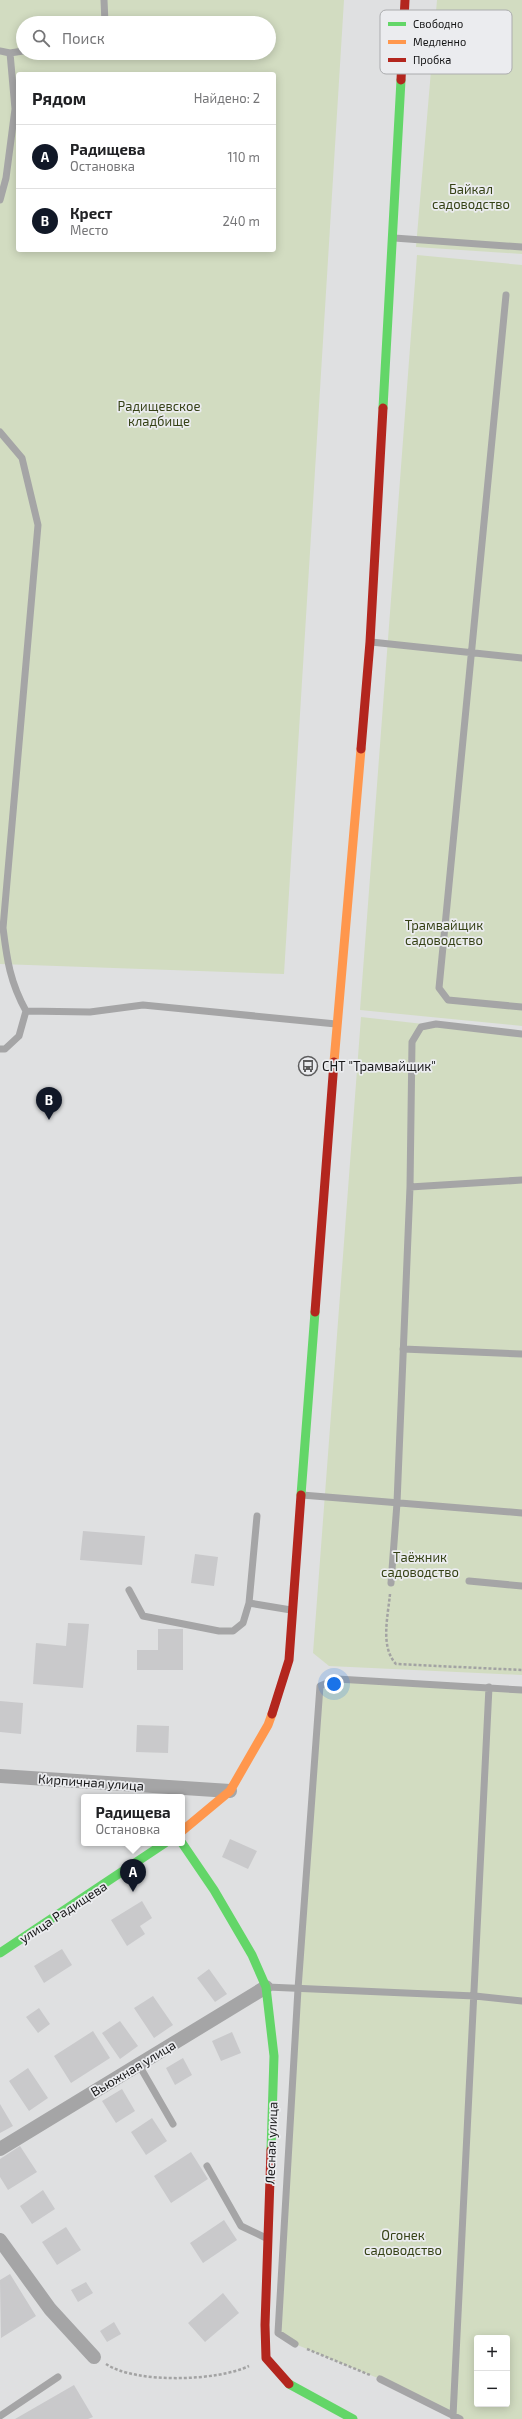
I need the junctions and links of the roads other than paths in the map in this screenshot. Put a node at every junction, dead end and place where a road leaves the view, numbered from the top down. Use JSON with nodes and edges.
{"nodes":[{"id":1,"x":104,"y":0,"type":"edge"},
{"id":2,"x":404,"y":0,"type":"edge"},
{"id":3,"x":403,"y":10,"type":"edge"},
{"id":4,"x":105,"y":16,"type":"edge"},
{"id":5,"x":0,"y":51,"type":"edge"},
{"id":6,"x":16,"y":52,"type":"edge"},
{"id":7,"x":10,"y":53,"type":"junction"},
{"id":8,"x":400,"y":74,"type":"edge"},
{"id":9,"x":0,"y":200,"type":"edge"},
{"id":10,"x":392,"y":238,"type":"junction"},
{"id":11,"x":522,"y":247,"type":"edge"},
{"id":12,"x":506,"y":295,"type":"dead end"},
{"id":13,"x":0,"y":432,"type":"edge"},
{"id":14,"x":370,"y":642,"type":"junction"},
{"id":15,"x":473,"y":653,"type":"junction"},
{"id":16,"x":522,"y":658,"type":"edge"},
{"id":17,"x":2,"y":927,"type":"edge"},
{"id":18,"x":522,"y":1007,"type":"edge"},
{"id":19,"x":26,"y":1010,"type":"junction"},
{"id":20,"x":337,"y":1024,"type":"junction"},
{"id":21,"x":522,"y":1034,"type":"edge"},
{"id":22,"x":0,"y":1049,"type":"edge"},
{"id":23,"x":522,"y":1180,"type":"edge"},
{"id":24,"x":410,"y":1187,"type":"junction"},
{"id":25,"x":403,"y":1349,"type":"junction"},
{"id":26,"x":522,"y":1354,"type":"edge"},
{"id":27,"x":302,"y":1496,"type":"junction"},
{"id":28,"x":397,"y":1503,"type":"junction"},
{"id":29,"x":522,"y":1513,"type":"edge"},
{"id":30,"x":257,"y":1516,"type":"dead end"},
{"id":31,"x":469,"y":1581,"type":"dead end"},
{"id":32,"x":391,"y":1583,"type":"road end"},
{"id":33,"x":522,"y":1586,"type":"edge"},
{"id":34,"x":129,"y":1590,"type":"dead end"},
{"id":35,"x":249,"y":1603,"type":"junction"},
{"id":36,"x":293,"y":1610,"type":"junction"},
{"id":37,"x":488,"y":1687,"type":"junction"},
{"id":38,"x":522,"y":1690,"type":"edge"},
{"id":39,"x":0,"y":1776,"type":"edge"},
{"id":40,"x":230,"y":1791,"type":"junction"},
{"id":41,"x":185,"y":1828,"type":"edge"},
{"id":42,"x":160,"y":1846,"type":"edge"},
{"id":43,"x":184,"y":1846,"type":"edge"},
{"id":44,"x":0,"y":1953,"type":"edge"},
{"id":45,"x":266,"y":1987,"type":"junction"},
{"id":46,"x":298,"y":1989,"type":"junction"},
{"id":47,"x":475,"y":1996,"type":"junction"},
{"id":48,"x":522,"y":2001,"type":"edge"},
{"id":49,"x":139,"y":2064,"type":"junction"},
{"id":50,"x":173,"y":2124,"type":"dead end"},
{"id":51,"x":0,"y":2148,"type":"edge"},
{"id":52,"x":207,"y":2166,"type":"dead end"},
{"id":53,"x":268,"y":2239,"type":"junction"},
{"id":54,"x":0,"y":2240,"type":"edge"},
{"id":55,"x":295,"y":2344,"type":"road end"},
{"id":56,"x":94,"y":2357,"type":"road end"},
{"id":57,"x":58,"y":2377,"type":"dead end"},
{"id":58,"x":380,"y":2379,"type":"road end"},
{"id":59,"x":0,"y":2416,"type":"edge"},
{"id":60,"x":457,"y":2418,"type":"edge"},
{"id":61,"x":353,"y":2419,"type":"edge"}],
"edges":[{"from":1,"to":4,"type":"lane"},
{"from":2,"to":3,"type":"street"},
{"from":5,"to":7,"type":"lane"},
{"from":6,"to":7,"type":"lane"},
{"from":7,"to":9,"type":"lane"},
{"from":8,"to":10,"type":"street"},
{"from":10,"to":11,"type":"lane"},
{"from":10,"to":14,"type":"street"},
{"from":12,"to":15,"type":"lane"},
{"from":13,"to":17,"type":"lane"},
{"from":14,"to":15,"type":"lane"},
{"from":14,"to":20,"type":"street"},
{"from":15,"to":16,"type":"lane"},
{"from":15,"to":18,"type":"lane"},
{"from":17,"to":19,"type":"lane"},
{"from":19,"to":20,"type":"lane"},
{"from":19,"to":22,"type":"lane"},
{"from":20,"to":27,"type":"street"},
{"from":21,"to":24,"type":"lane"},
{"from":23,"to":24,"type":"lane"},
{"from":24,"to":25,"type":"lane"},
{"from":25,"to":26,"type":"lane"},
{"from":25,"to":28,"type":"lane"},
{"from":27,"to":28,"type":"lane"},
{"from":27,"to":36,"type":"street"},
{"from":28,"to":29,"type":"lane"},
{"from":28,"to":32,"type":"lane"},
{"from":30,"to":35,"type":"lane"},
{"from":31,"to":33,"type":"lane"},
{"from":34,"to":35,"type":"lane"},
{"from":35,"to":36,"type":"lane"},
{"from":36,"to":40,"type":"street"},
{"from":37,"to":38,"type":"lane"},
{"from":37,"to":46,"type":"lane"},
{"from":37,"to":47,"type":"lane"},
{"from":39,"to":40,"type":"street","name":"Кирпичная улица"},
{"from":40,"to":41,"type":"street"},
{"from":42,"to":44,"type":"street","name":"улица Радищева"},
{"from":43,"to":45,"type":"street","name":"Лесная улица"},
{"from":45,"to":46,"type":"lane"},
{"from":45,"to":49,"type":"street","name":"Вьюжная улица"},
{"from":45,"to":53,"type":"street","name":"Лесная улица"},
{"from":46,"to":47,"type":"lane"},
{"from":46,"to":55,"type":"lane"},
{"from":47,"to":48,"type":"lane"},
{"from":47,"to":60,"type":"lane"},
{"from":49,"to":50,"type":"lane"},
{"from":49,"to":51,"type":"street","name":"Вьюжная улица"},
{"from":52,"to":53,"type":"lane"},
{"from":53,"to":61,"type":"street","name":"Лесная улица"},
{"from":54,"to":56,"type":"street"},
{"from":57,"to":59,"type":"lane"},
{"from":58,"to":60,"type":"lane"}]}
